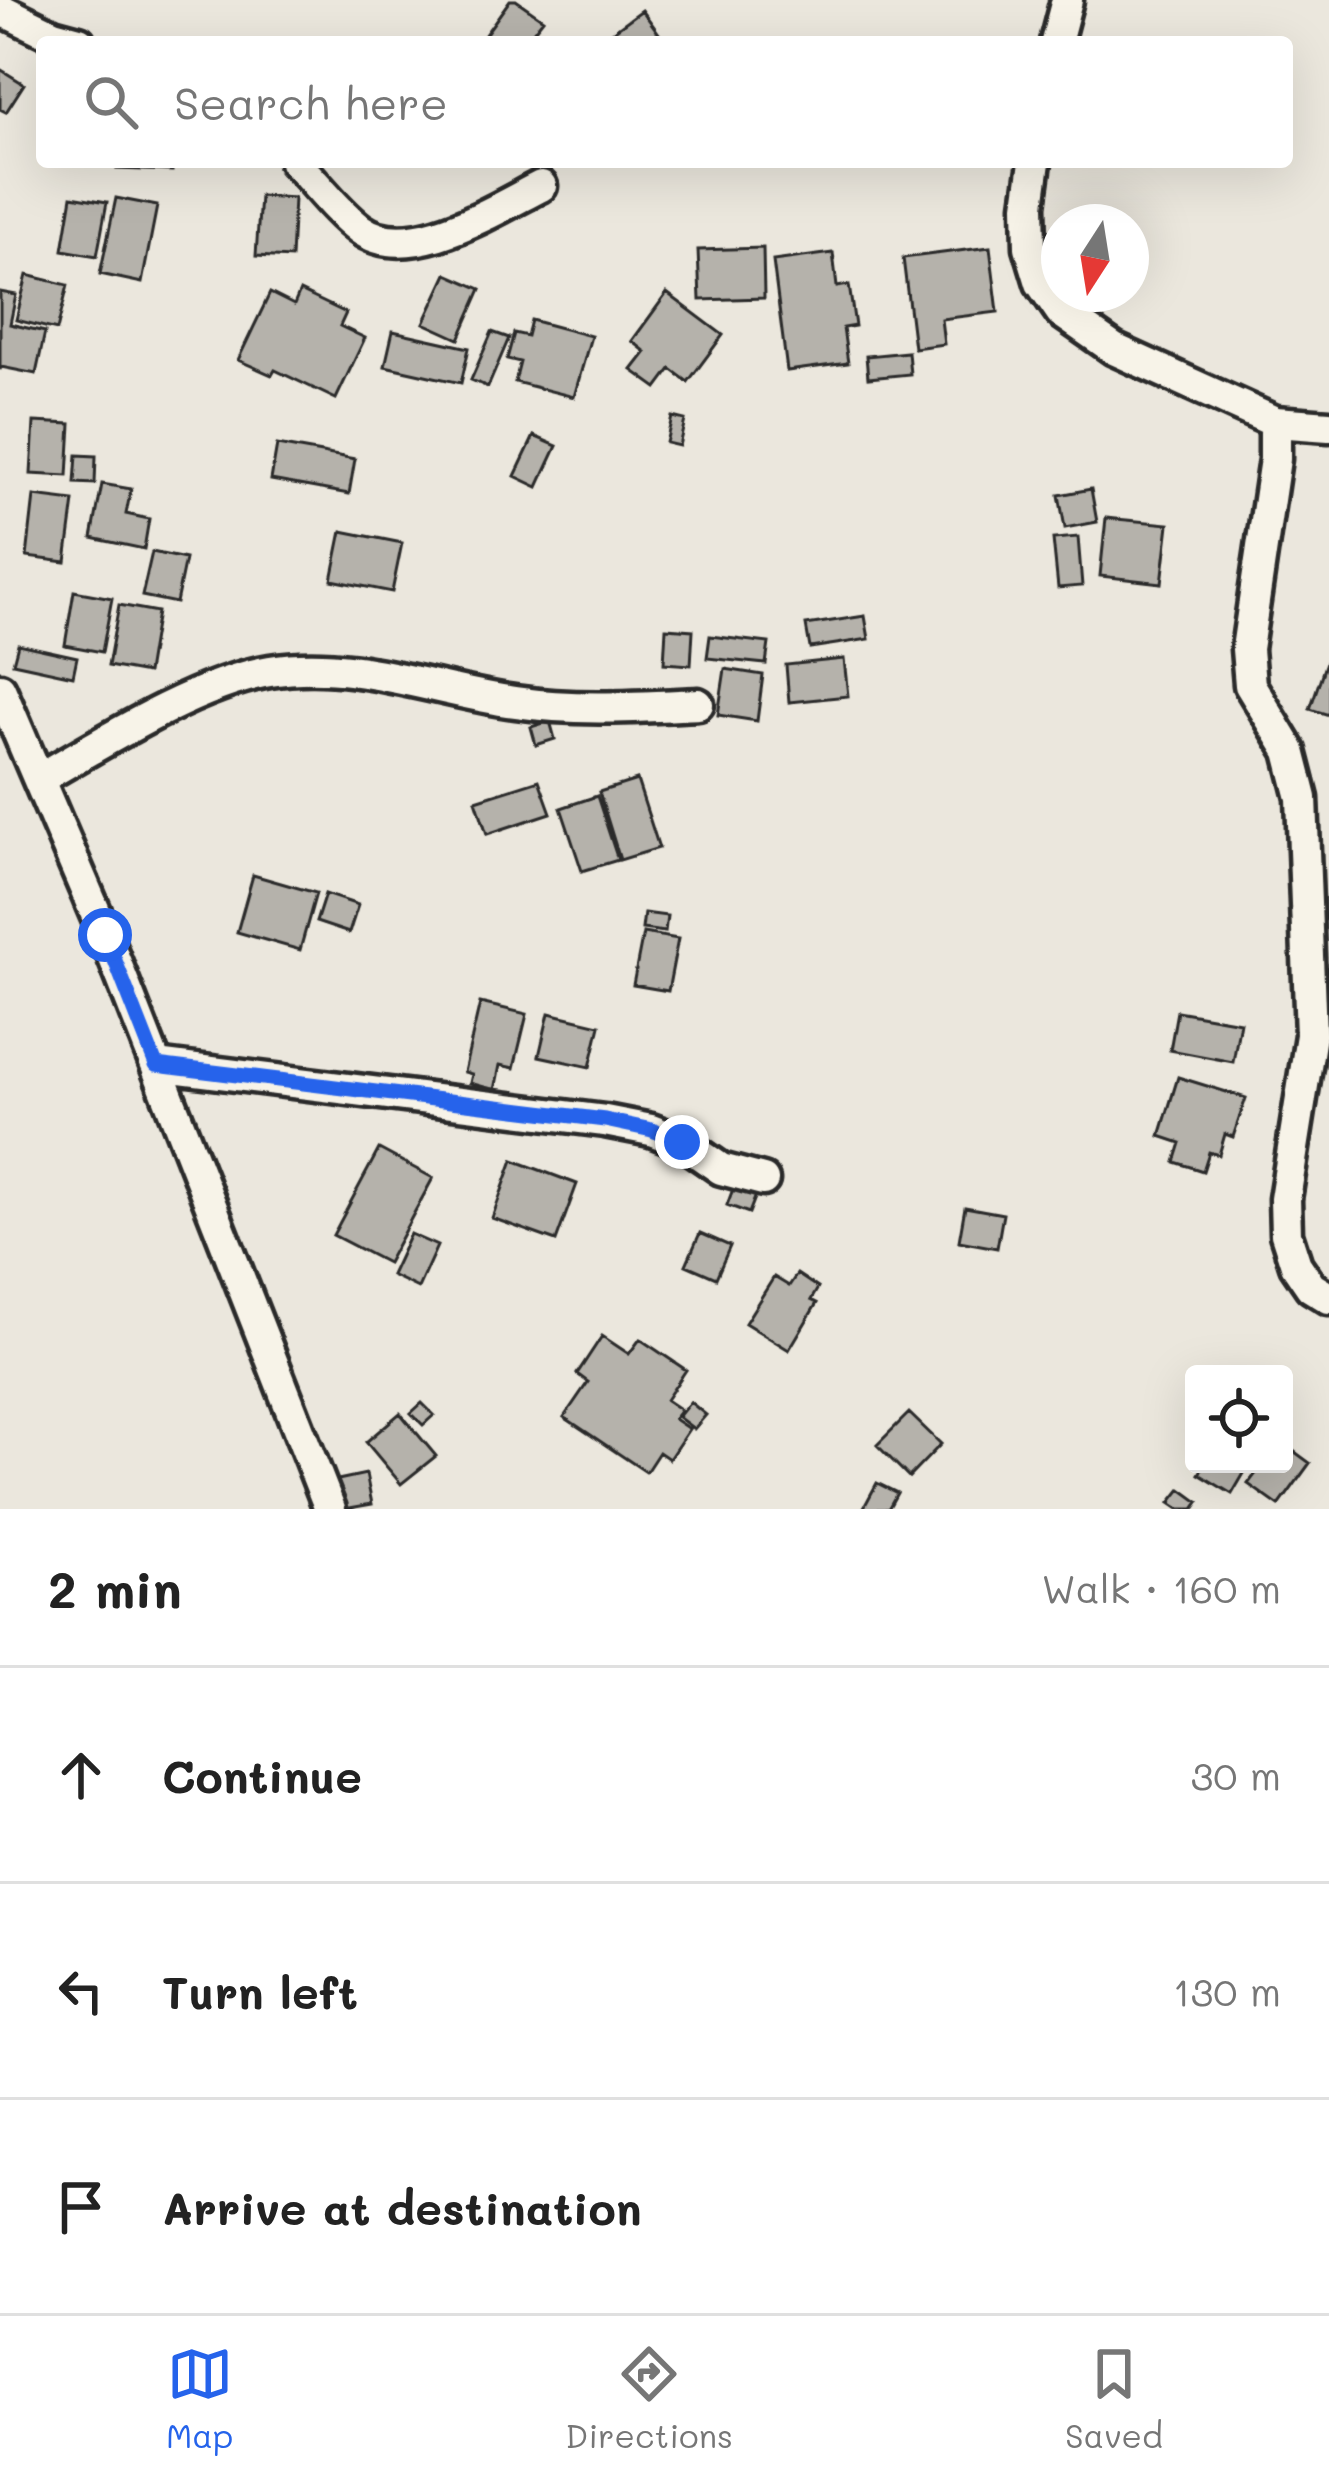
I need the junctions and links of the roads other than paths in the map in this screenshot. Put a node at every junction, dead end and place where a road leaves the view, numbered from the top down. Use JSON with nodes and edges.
{"nodes":[{"id":1,"x":1067,"y":0,"type":"edge"},
{"id":2,"x":0,"y":9,"type":"edge"},
{"id":3,"x":57,"y":36,"type":"edge"},
{"id":4,"x":1058,"y":36,"type":"edge"},
{"id":5,"x":301,"y":168,"type":"edge"},
{"id":6,"x":1034,"y":168,"type":"edge"},
{"id":7,"x":541,"y":186,"type":"dead end"},
{"id":8,"x":1276,"y":422,"type":"junction"},
{"id":9,"x":1329,"y":426,"type":"edge"},
{"id":10,"x":0,"y":689,"type":"edge"},
{"id":11,"x":698,"y":704,"type":"dead end"},
{"id":12,"x":38,"y":779,"type":"junction"},
{"id":13,"x":156,"y":1065,"type":"junction"},
{"id":14,"x":763,"y":1180,"type":"dead end"},
{"id":15,"x":1329,"y":1298,"type":"edge"},
{"id":16,"x":330,"y":1509,"type":"edge"}],
"edges":[{"from":1,"to":4,"type":"street"},
{"from":2,"to":3,"type":"street"},
{"from":5,"to":7,"type":"street"},
{"from":6,"to":8,"type":"street"},
{"from":8,"to":9,"type":"street"},
{"from":8,"to":15,"type":"street"},
{"from":10,"to":12,"type":"street"},
{"from":11,"to":12,"type":"street"},
{"from":12,"to":13,"type":"street"},
{"from":13,"to":14,"type":"street"},
{"from":13,"to":16,"type":"street"}]}
